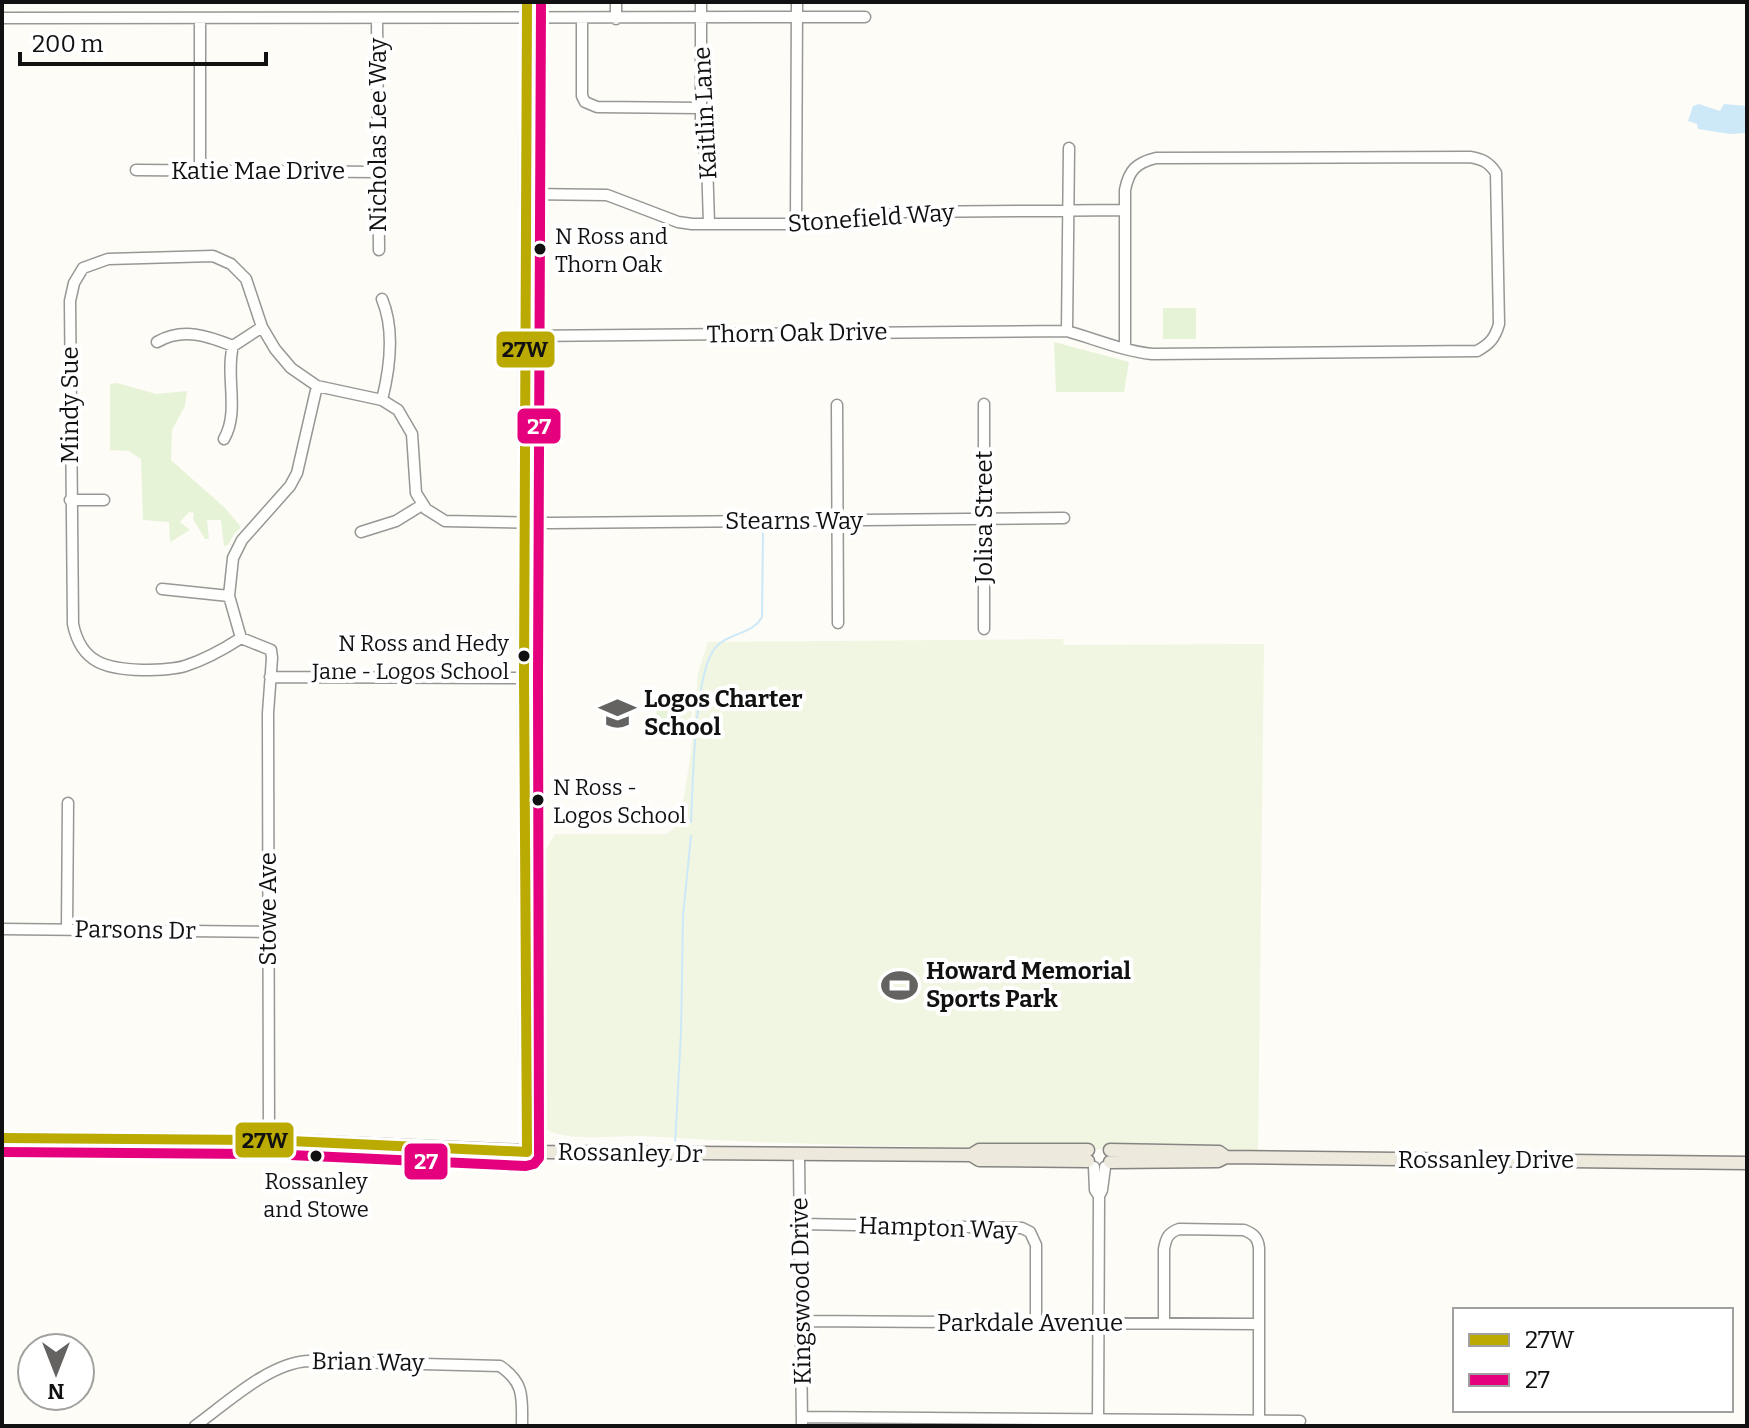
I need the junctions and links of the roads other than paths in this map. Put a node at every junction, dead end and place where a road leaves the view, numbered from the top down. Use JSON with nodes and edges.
{"nodes":[{"id":1,"x":527,"y":2,"type":"edge"},
{"id":2,"x":616,"y":2,"type":"edge"},
{"id":3,"x":701,"y":2,"type":"edge"},
{"id":4,"x":797,"y":2,"type":"edge"},
{"id":5,"x":865,"y":17,"type":"dead end"},
{"id":6,"x":2,"y":18,"type":"edge"},
{"id":7,"x":200,"y":18,"type":"junction"},
{"id":8,"x":701,"y":18,"type":"junction"},
{"id":9,"x":796,"y":18,"type":"junction"},
{"id":10,"x":377,"y":19,"type":"junction"},
{"id":11,"x":527,"y":19,"type":"junction"},
{"id":12,"x":582,"y":19,"type":"junction"},
{"id":13,"x":616,"y":19,"type":"junction"},
{"id":14,"x":701,"y":108,"type":"junction"},
{"id":15,"x":1069,"y":148,"type":"dead end"},
{"id":16,"x":136,"y":170,"type":"dead end"},
{"id":17,"x":200,"y":171,"type":"junction"},
{"id":18,"x":379,"y":172,"type":"junction"},
{"id":19,"x":527,"y":194,"type":"junction"},
{"id":20,"x":1125,"y":210,"type":"junction"},
{"id":21,"x":1069,"y":212,"type":"junction"},
{"id":22,"x":709,"y":224,"type":"junction"},
{"id":23,"x":796,"y":224,"type":"junction"},
{"id":24,"x":379,"y":250,"type":"dead end"},
{"id":25,"x":382,"y":299,"type":"dead end"},
{"id":26,"x":262,"y":327,"type":"junction"},
{"id":27,"x":1067,"y":331,"type":"junction"},
{"id":28,"x":526,"y":336,"type":"junction"},
{"id":29,"x":157,"y":342,"type":"dead end"},
{"id":30,"x":233,"y":346,"type":"junction"},
{"id":31,"x":1125,"y":348,"type":"junction"},
{"id":32,"x":317,"y":386,"type":"junction"},
{"id":33,"x":382,"y":400,"type":"junction"},
{"id":34,"x":984,"y":404,"type":"dead end"},
{"id":35,"x":837,"y":405,"type":"dead end"},
{"id":36,"x":224,"y":439,"type":"dead end"},
{"id":37,"x":70,"y":500,"type":"junction"},
{"id":38,"x":104,"y":500,"type":"dead end"},
{"id":39,"x":422,"y":505,"type":"junction"},
{"id":40,"x":1064,"y":518,"type":"dead end"},
{"id":41,"x":985,"y":519,"type":"junction"},
{"id":42,"x":838,"y":521,"type":"junction"},
{"id":43,"x":525,"y":523,"type":"junction"},
{"id":44,"x":361,"y":532,"type":"dead end"},
{"id":45,"x":162,"y":589,"type":"dead end"},
{"id":46,"x":229,"y":596,"type":"junction"},
{"id":47,"x":838,"y":623,"type":"dead end"},
{"id":48,"x":984,"y":629,"type":"dead end"},
{"id":49,"x":241,"y":638,"type":"junction"},
{"id":50,"x":270,"y":677,"type":"junction"},
{"id":51,"x":524,"y":678,"type":"junction"},
{"id":52,"x":68,"y":803,"type":"dead end"},
{"id":53,"x":2,"y":929,"type":"edge"},
{"id":54,"x":67,"y":929,"type":"junction"},
{"id":55,"x":268,"y":932,"type":"junction"},
{"id":56,"x":2,"y":1138,"type":"edge"},
{"id":57,"x":269,"y":1140,"type":"junction"},
{"id":58,"x":527,"y":1152,"type":"junction"},
{"id":59,"x":971,"y":1155,"type":"joint"},
{"id":60,"x":799,"y":1156,"type":"junction"},
{"id":61,"x":1099,"y":1160,"type":"junction"},
{"id":62,"x":1747,"y":1163,"type":"edge"},
{"id":63,"x":801,"y":1224,"type":"junction"},
{"id":64,"x":802,"y":1321,"type":"junction"},
{"id":65,"x":1036,"y":1323,"type":"junction"},
{"id":66,"x":1164,"y":1323,"type":"junction"},
{"id":67,"x":1098,"y":1324,"type":"junction"},
{"id":68,"x":1259,"y":1324,"type":"junction"},
{"id":69,"x":802,"y":1421,"type":"edge"},
{"id":70,"x":1300,"y":1421,"type":"dead end"},
{"id":71,"x":1098,"y":1423,"type":"edge"},
{"id":72,"x":1259,"y":1423,"type":"edge"},
{"id":73,"x":195,"y":1426,"type":"edge"},
{"id":74,"x":522,"y":1426,"type":"edge"}],
"edges":[{"from":1,"to":11,"type":"main road"},
{"from":2,"to":13,"type":"street"},
{"from":3,"to":8,"type":"street","name":"Kaitlin Lane"},
{"from":4,"to":9,"type":"street"},
{"from":5,"to":9,"type":"street"},
{"from":6,"to":7,"type":"street"},
{"from":7,"to":10,"type":"street"},
{"from":7,"to":17,"type":"street"},
{"from":8,"to":9,"type":"street"},
{"from":8,"to":13,"type":"street"},
{"from":8,"to":14,"type":"street","name":"Kaitlin Lane"},
{"from":9,"to":23,"type":"street"},
{"from":10,"to":11,"type":"street"},
{"from":10,"to":18,"type":"street","name":"Nicholas Lee Way"},
{"from":11,"to":12,"type":"street"},
{"from":11,"to":19,"type":"main road"},
{"from":12,"to":13,"type":"street"},
{"from":12,"to":14,"type":"street"},
{"from":14,"to":22,"type":"street","name":"Kaitlin Lane"},
{"from":15,"to":21,"type":"street"},
{"from":16,"to":17,"type":"street","name":"Katie Mae Drive"},
{"from":17,"to":18,"type":"street","name":"Katie Mae Drive"},
{"from":18,"to":24,"type":"street","name":"Nicholas Lee Way"},
{"from":19,"to":22,"type":"street","name":"Stonefield Way"},
{"from":19,"to":28,"type":"main road"},
{"from":20,"to":21,"type":"street","name":"Stonefield Way"},
{"from":20,"to":31,"type":"street"},
{"from":20,"to":31,"type":"street","name":"Thorn Oak Drive"},
{"from":21,"to":23,"type":"street","name":"Stonefield Way"},
{"from":21,"to":27,"type":"street"},
{"from":22,"to":23,"type":"street","name":"Stonefield Way"},
{"from":25,"to":33,"type":"street"},
{"from":26,"to":30,"type":"street"},
{"from":26,"to":32,"type":"street","name":"Mindy Sue"},
{"from":26,"to":37,"type":"street","name":"Mindy Sue"},
{"from":27,"to":28,"type":"street","name":"Thorn Oak Drive"},
{"from":27,"to":31,"type":"street","name":"Thorn Oak Drive"},
{"from":28,"to":43,"type":"main road"},
{"from":29,"to":30,"type":"street"},
{"from":30,"to":36,"type":"street"},
{"from":32,"to":33,"type":"street"},
{"from":32,"to":46,"type":"street"},
{"from":33,"to":39,"type":"street"},
{"from":34,"to":41,"type":"street","name":"Jolisa Street"},
{"from":35,"to":42,"type":"street"},
{"from":37,"to":38,"type":"street"},
{"from":37,"to":49,"type":"street","name":"Mindy Sue"},
{"from":39,"to":43,"type":"street","name":"Stearns Way"},
{"from":39,"to":44,"type":"street"},
{"from":40,"to":41,"type":"street","name":"Stearns Way"},
{"from":41,"to":42,"type":"street","name":"Stearns Way"},
{"from":41,"to":48,"type":"street","name":"Jolisa Street"},
{"from":42,"to":43,"type":"street","name":"Stearns Way"},
{"from":42,"to":47,"type":"street"},
{"from":43,"to":51,"type":"main road"},
{"from":45,"to":46,"type":"street"},
{"from":46,"to":49,"type":"street"},
{"from":49,"to":50,"type":"street","name":"Stowe Ave"},
{"from":50,"to":51,"type":"street"},
{"from":50,"to":55,"type":"street","name":"Stowe Ave"},
{"from":51,"to":58,"type":"main road"},
{"from":52,"to":54,"type":"street"},
{"from":53,"to":54,"type":"street","name":"Parsons Dr"},
{"from":54,"to":55,"type":"street","name":"Parsons Dr"},
{"from":55,"to":57,"type":"street","name":"Stowe Ave"},
{"from":56,"to":57,"type":"main road","name":"Rossanley Dr"},
{"from":57,"to":58,"type":"main road","name":"Rossanley Dr"},
{"from":58,"to":60,"type":"main road","name":"Rossanley Dr"},
{"from":59,"to":60,"type":"main road","name":"Rossanley Dr"},
{"from":59,"to":61,"type":"main road","name":"Rossanley Drive"},
{"from":60,"to":63,"type":"street","name":"Kingswood Drive"},
{"from":61,"to":62,"type":"main road","name":"Rossanley Drive"},
{"from":61,"to":67,"type":"street"},
{"from":63,"to":64,"type":"street","name":"Kingswood Drive"},
{"from":63,"to":65,"type":"street","name":"Hampton Way"},
{"from":64,"to":65,"type":"street","name":"Parkdale Avenue"},
{"from":64,"to":69,"type":"street","name":"Kingswood Drive"},
{"from":65,"to":67,"type":"street","name":"Parkdale Avenue"},
{"from":66,"to":67,"type":"street","name":"Parkdale Avenue"},
{"from":66,"to":68,"type":"street","name":"Parkdale Avenue"},
{"from":66,"to":68,"type":"street"},
{"from":67,"to":71,"type":"street"},
{"from":68,"to":72,"type":"street"},
{"from":69,"to":71,"type":"street"},
{"from":70,"to":72,"type":"street"},
{"from":71,"to":72,"type":"street"},
{"from":73,"to":74,"type":"street","name":"Brian Way"}]}
